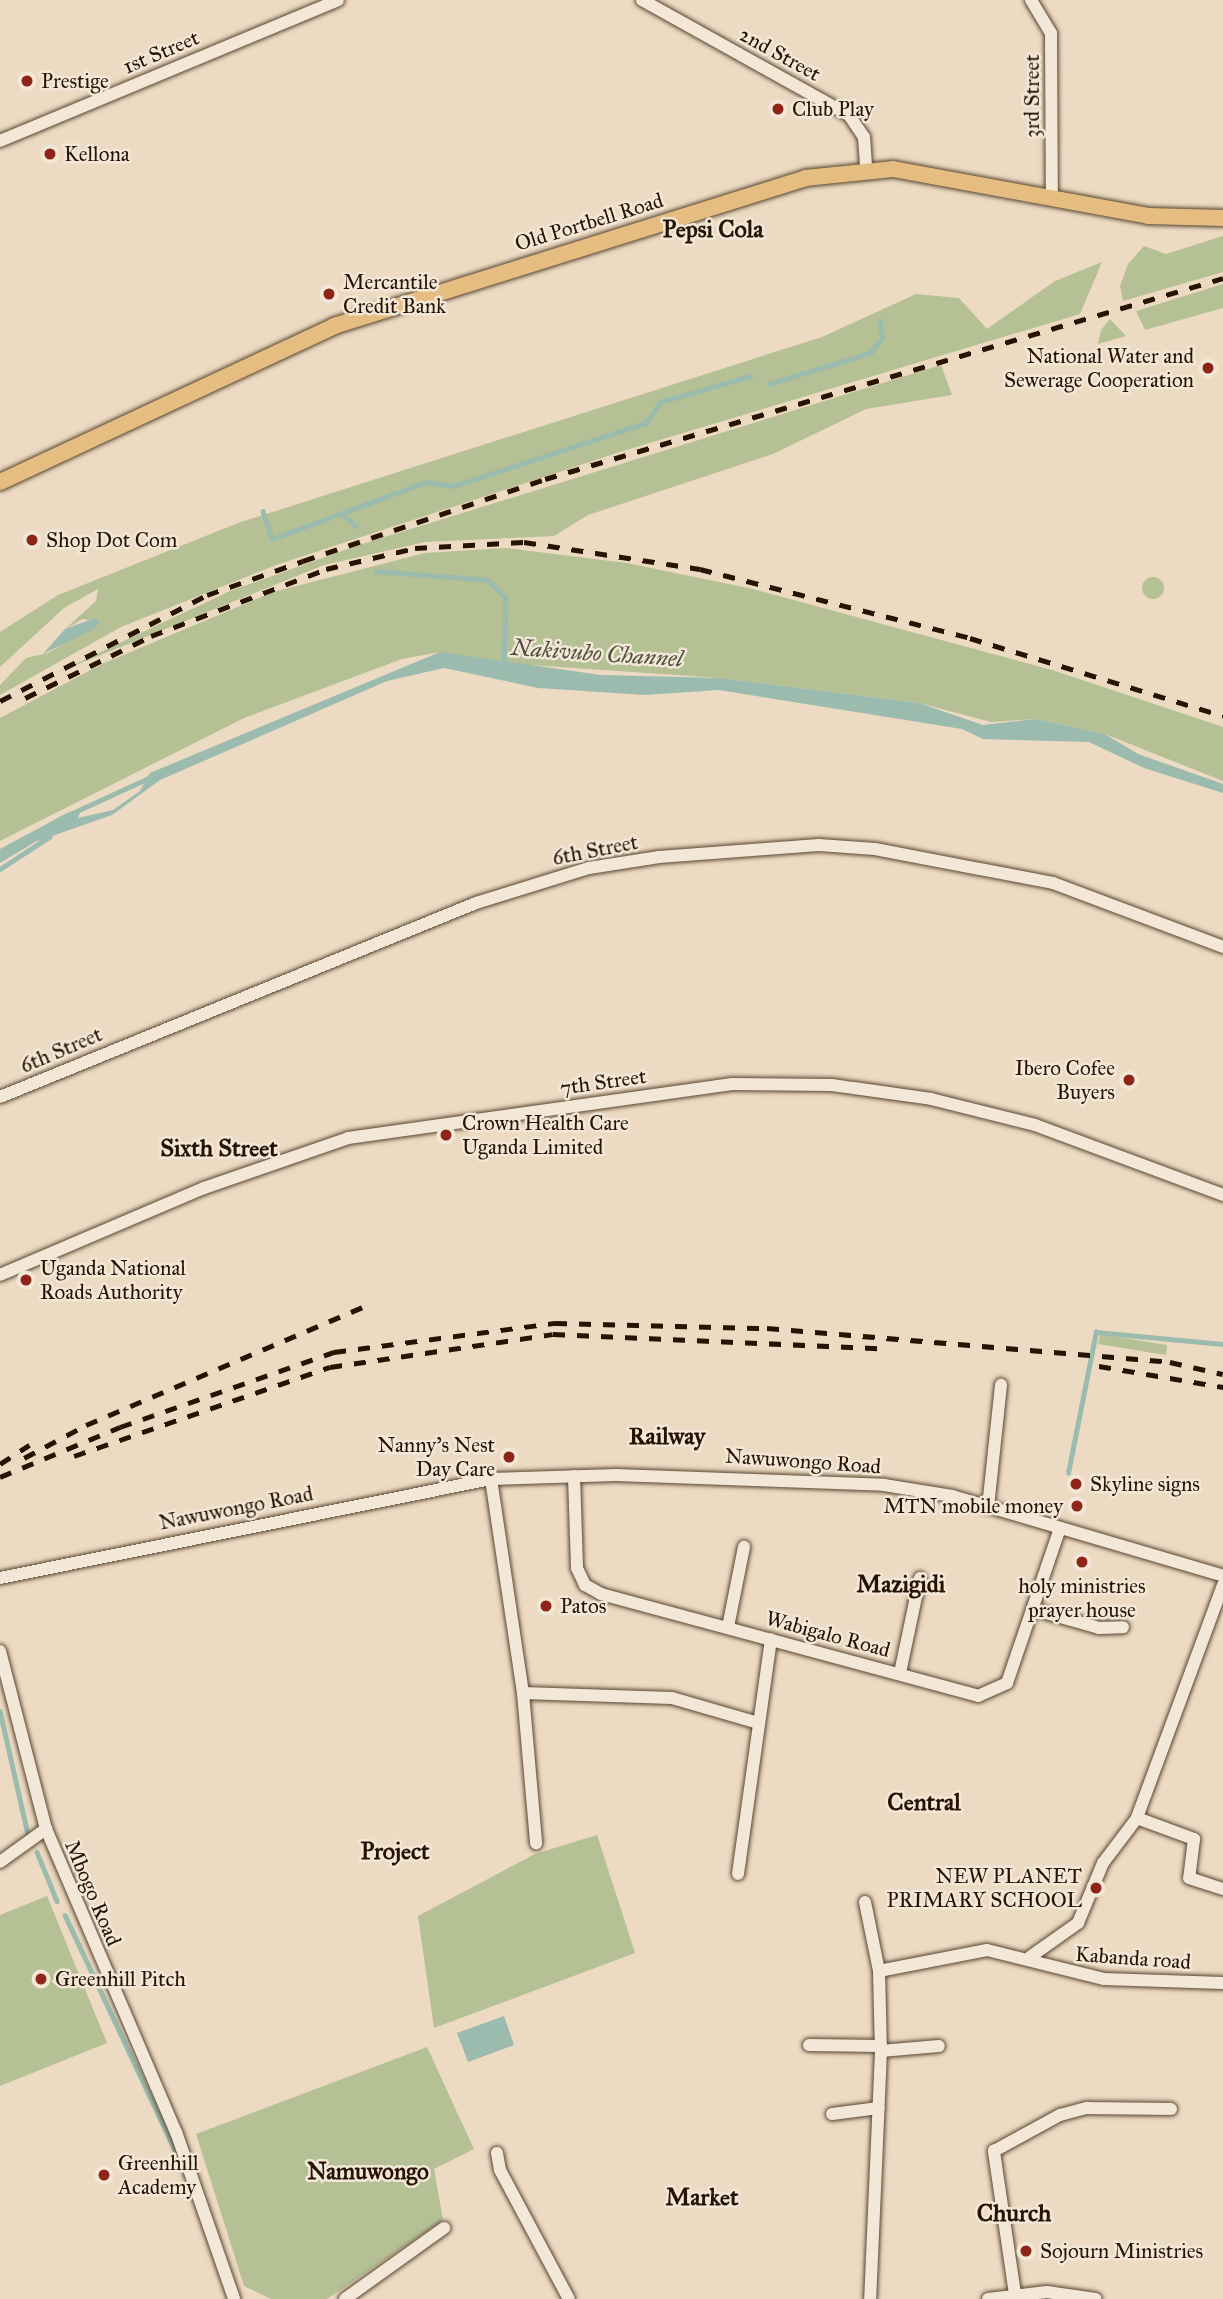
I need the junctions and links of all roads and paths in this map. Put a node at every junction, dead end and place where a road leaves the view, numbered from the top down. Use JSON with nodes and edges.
{"nodes":[{"id":1,"x":338,"y":0,"type":"edge"},
{"id":2,"x":642,"y":0,"type":"edge"},
{"id":3,"x":1031,"y":0,"type":"edge"},
{"id":4,"x":0,"y":141,"type":"edge"},
{"id":5,"x":866,"y":167,"type":"junction"},
{"id":6,"x":1052,"y":198,"type":"junction"},
{"id":7,"x":1223,"y":218,"type":"edge"},
{"id":8,"x":0,"y":482,"type":"edge"},
{"id":9,"x":1223,"y":947,"type":"edge"},
{"id":10,"x":0,"y":1097,"type":"edge"},
{"id":11,"x":1223,"y":1195,"type":"edge"},
{"id":12,"x":0,"y":1275,"type":"edge"},
{"id":13,"x":1001,"y":1385,"type":"dead end"},
{"id":14,"x":573,"y":1476,"type":"junction"},
{"id":15,"x":491,"y":1479,"type":"junction"},
{"id":16,"x":988,"y":1507,"type":"junction"},
{"id":17,"x":1060,"y":1528,"type":"junction"},
{"id":18,"x":744,"y":1547,"type":"dead end"},
{"id":19,"x":1223,"y":1576,"type":"edge"},
{"id":20,"x":0,"y":1578,"type":"edge"},
{"id":21,"x":920,"y":1578,"type":"dead end"},
{"id":22,"x":1223,"y":1585,"type":"edge"},
{"id":23,"x":1032,"y":1609,"type":"junction"},
{"id":24,"x":1123,"y":1626,"type":"dead end"},
{"id":25,"x":728,"y":1627,"type":"junction"},
{"id":26,"x":771,"y":1639,"type":"junction"},
{"id":27,"x":0,"y":1651,"type":"edge"},
{"id":28,"x":900,"y":1674,"type":"junction"},
{"id":29,"x":523,"y":1693,"type":"junction"},
{"id":30,"x":758,"y":1723,"type":"junction"},
{"id":31,"x":1138,"y":1818,"type":"junction"},
{"id":32,"x":46,"y":1829,"type":"junction"},
{"id":33,"x":536,"y":1843,"type":"dead end"},
{"id":34,"x":0,"y":1862,"type":"edge"},
{"id":35,"x":738,"y":1874,"type":"dead end"},
{"id":36,"x":1223,"y":1889,"type":"edge"},
{"id":37,"x":865,"y":1902,"type":"dead end"},
{"id":38,"x":1030,"y":1957,"type":"junction"},
{"id":39,"x":879,"y":1971,"type":"junction"},
{"id":40,"x":1223,"y":1983,"type":"edge"},
{"id":41,"x":809,"y":2045,"type":"dead end"},
{"id":42,"x":939,"y":2046,"type":"dead end"},
{"id":43,"x":881,"y":2049,"type":"junction"},
{"id":44,"x":878,"y":2108,"type":"junction"},
{"id":45,"x":1171,"y":2109,"type":"dead end"},
{"id":46,"x":832,"y":2114,"type":"dead end"},
{"id":47,"x":497,"y":2152,"type":"dead end"},
{"id":48,"x":444,"y":2228,"type":"dead end"},
{"id":49,"x":1015,"y":2294,"type":"junction"},
{"id":50,"x":234,"y":2299,"type":"edge"},
{"id":51,"x":345,"y":2299,"type":"edge"},
{"id":52,"x":569,"y":2299,"type":"edge"},
{"id":53,"x":870,"y":2299,"type":"edge"},
{"id":54,"x":988,"y":2299,"type":"edge"},
{"id":55,"x":1096,"y":2299,"type":"edge"}],
"edges":[{"from":1,"to":4,"type":"street","name":"1st Street"},
{"from":2,"to":5,"type":"street","name":"2nd Street"},
{"from":3,"to":6,"type":"street","name":"3rd Street"},
{"from":5,"to":6,"type":"main road","name":"Old Portbell Road"},
{"from":5,"to":8,"type":"main road","name":"Old Portbell Road"},
{"from":6,"to":7,"type":"main road","name":"Old Portbell Road"},
{"from":9,"to":10,"type":"street","name":"6th Street"},
{"from":11,"to":12,"type":"street","name":"7th Street"},
{"from":13,"to":16,"type":"street"},
{"from":14,"to":15,"type":"street","name":"Nawuwongo Road"},
{"from":14,"to":16,"type":"street","name":"Nawuwongo Road"},
{"from":14,"to":25,"type":"street","name":"Wabigalo Road"},
{"from":15,"to":20,"type":"street","name":"Nawuwongo Road"},
{"from":15,"to":29,"type":"street"},
{"from":16,"to":17,"type":"street","name":"Nawuwongo Road"},
{"from":17,"to":19,"type":"street","name":"Nawuwongo Road"},
{"from":17,"to":23,"type":"street","name":"Wabigalo Road"},
{"from":18,"to":25,"type":"street"},
{"from":21,"to":28,"type":"street"},
{"from":22,"to":31,"type":"street"},
{"from":23,"to":24,"type":"street"},
{"from":23,"to":28,"type":"street","name":"Wabigalo Road"},
{"from":25,"to":26,"type":"street","name":"Wabigalo Road"},
{"from":26,"to":28,"type":"street","name":"Wabigalo Road"},
{"from":26,"to":30,"type":"street"},
{"from":27,"to":32,"type":"street","name":"Mbogo Road"},
{"from":29,"to":30,"type":"street"},
{"from":29,"to":33,"type":"street"},
{"from":30,"to":35,"type":"street"},
{"from":31,"to":36,"type":"street"},
{"from":31,"to":38,"type":"street"},
{"from":32,"to":34,"type":"street"},
{"from":32,"to":50,"type":"street","name":"Mbogo Road"},
{"from":37,"to":39,"type":"street"},
{"from":38,"to":39,"type":"street","name":"Kabanda road"},
{"from":38,"to":40,"type":"street","name":"Kabanda road"},
{"from":39,"to":43,"type":"street"},
{"from":41,"to":43,"type":"street"},
{"from":42,"to":43,"type":"street"},
{"from":43,"to":44,"type":"street"},
{"from":44,"to":46,"type":"street"},
{"from":44,"to":53,"type":"street"},
{"from":45,"to":49,"type":"street"},
{"from":47,"to":52,"type":"street"},
{"from":48,"to":51,"type":"street"},
{"from":49,"to":54,"type":"street"},
{"from":49,"to":55,"type":"street"}]}
